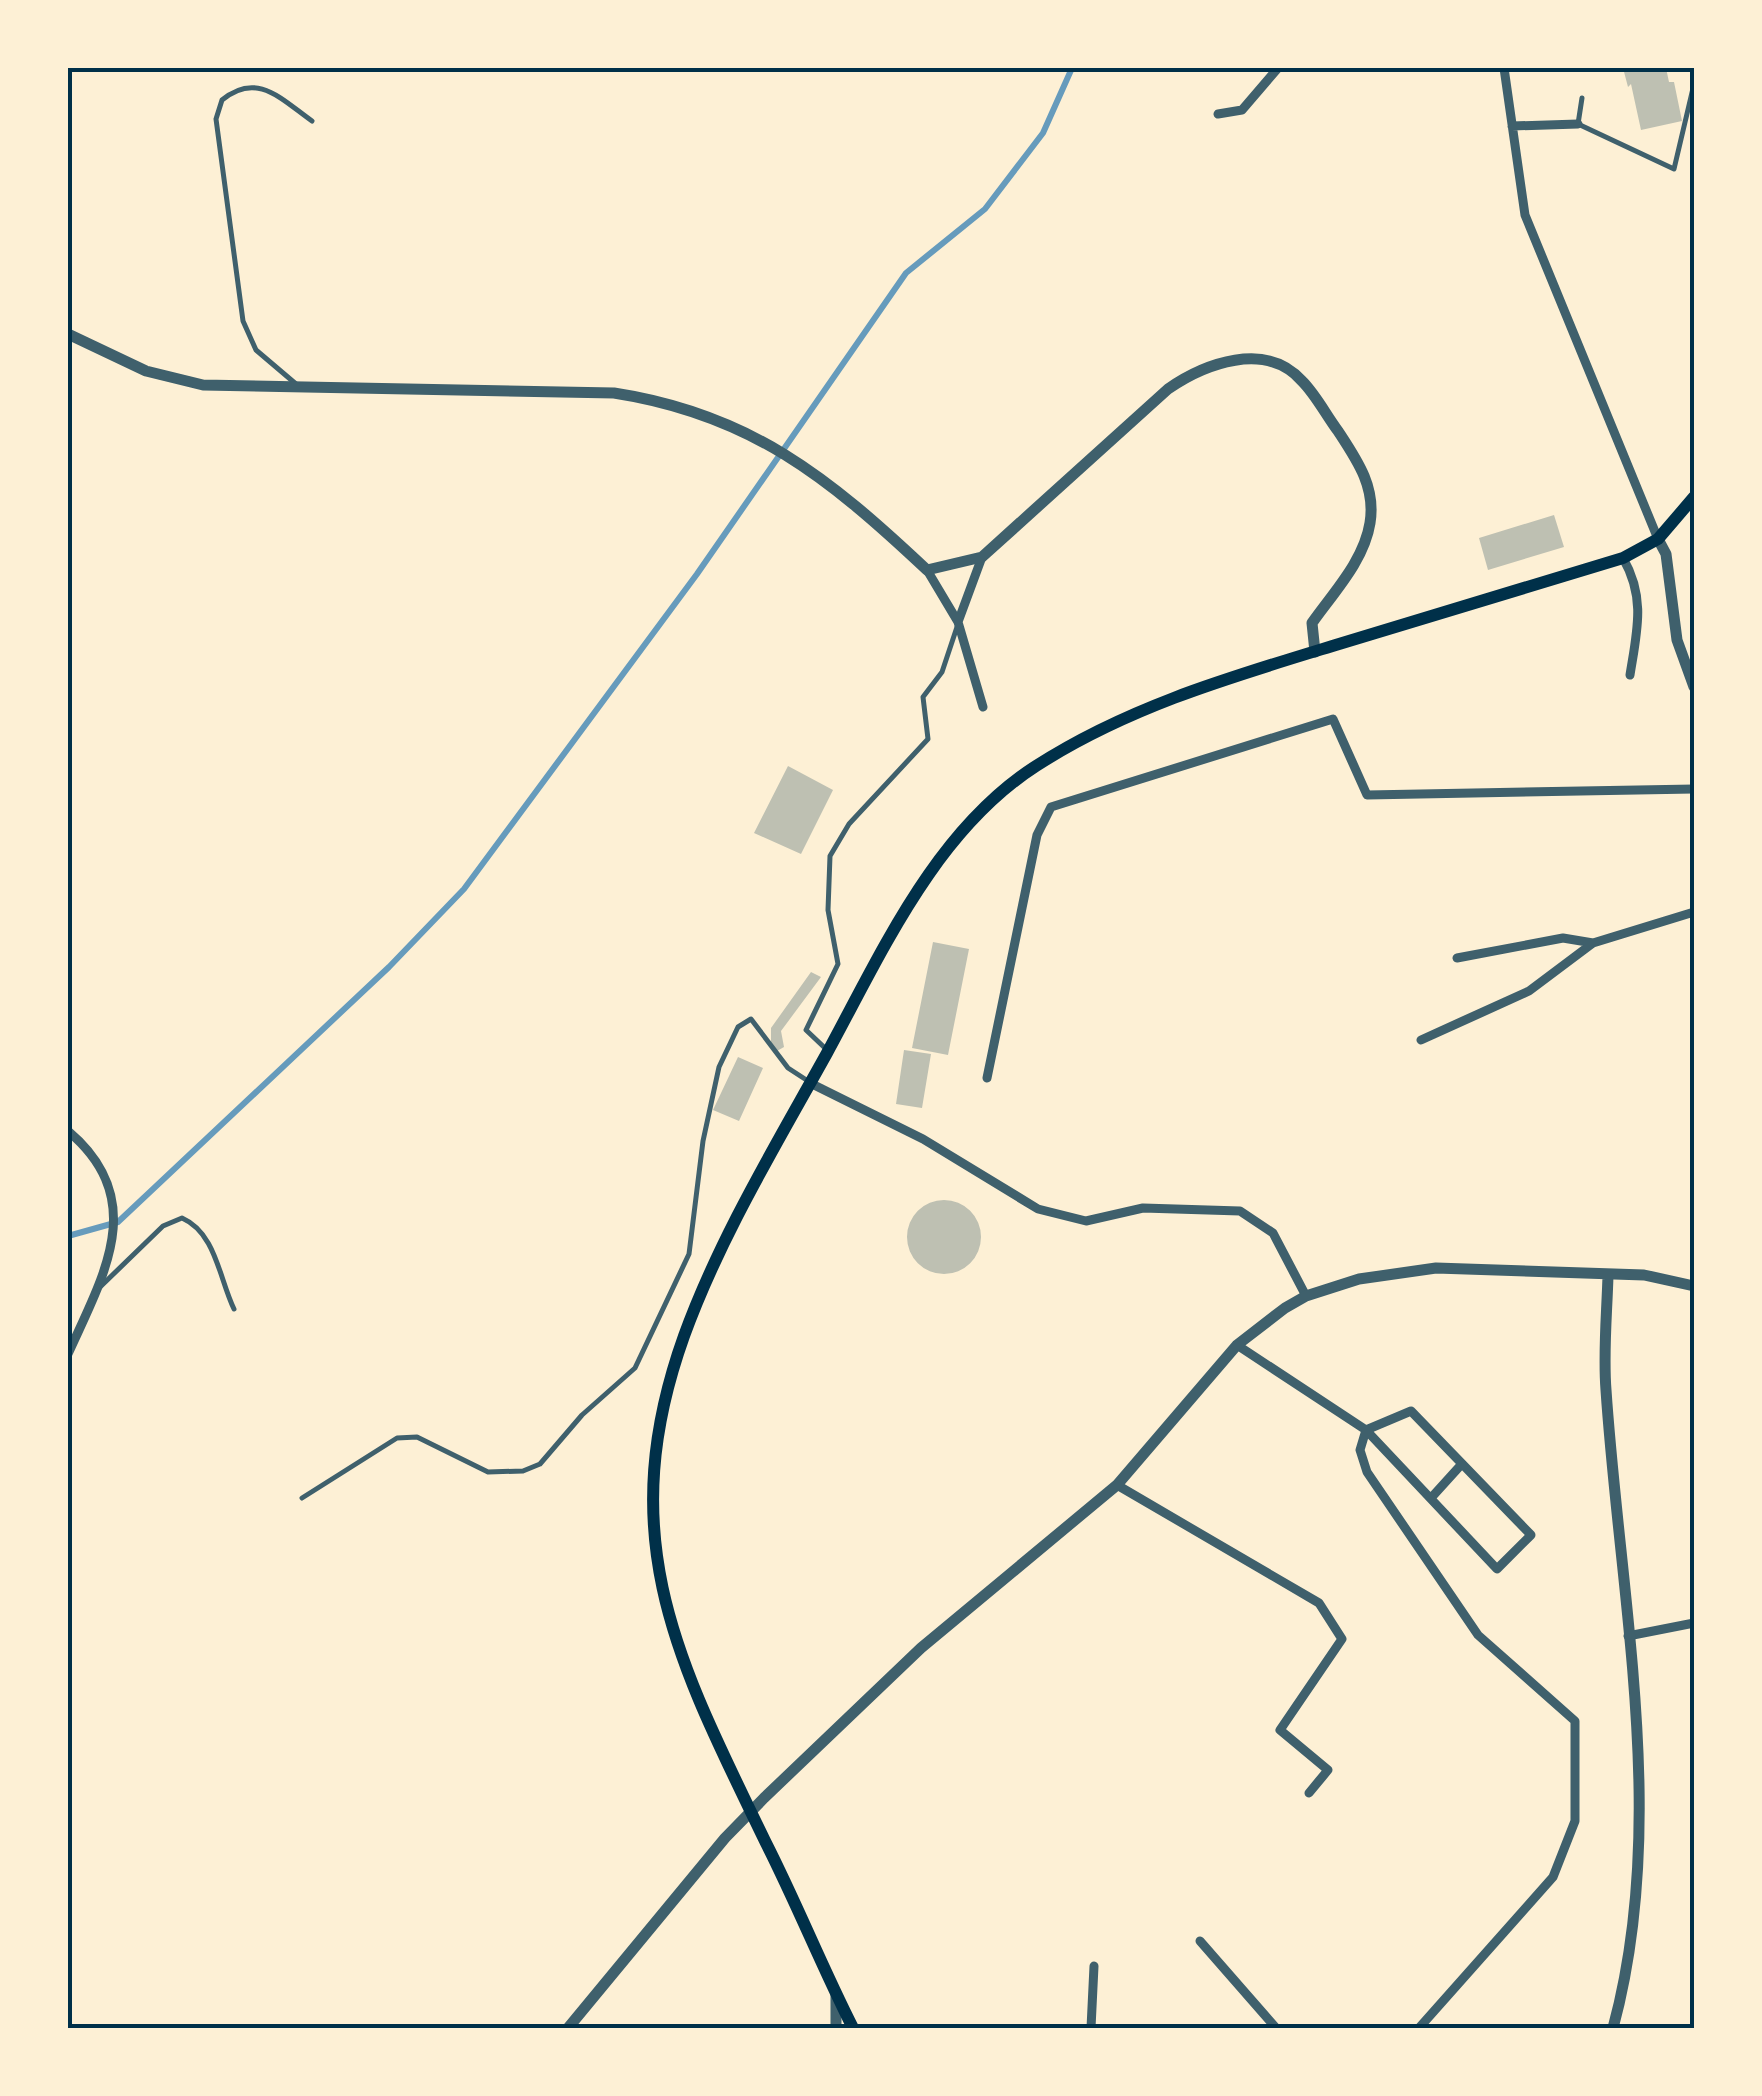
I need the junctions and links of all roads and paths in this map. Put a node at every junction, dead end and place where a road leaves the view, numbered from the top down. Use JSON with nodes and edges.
{"nodes":[{"id":1,"x":1278,"y":68,"type":"edge"},
{"id":2,"x":1504,"y":68,"type":"edge"},
{"id":3,"x":1694,"y":84,"type":"edge"},
{"id":4,"x":1582,"y":98,"type":"dead end"},
{"id":5,"x":1218,"y":114,"type":"dead end"},
{"id":6,"x":312,"y":120,"type":"dead end"},
{"id":7,"x":1578,"y":124,"type":"junction"},
{"id":8,"x":1512,"y":126,"type":"junction"},
{"id":9,"x":68,"y":334,"type":"edge"},
{"id":10,"x":298,"y":386,"type":"junction"},
{"id":11,"x":1694,"y":497,"type":"edge"},
{"id":12,"x":1658,"y":539,"type":"junction"},
{"id":13,"x":982,"y":557,"type":"junction"},
{"id":14,"x":1623,"y":558,"type":"junction"},
{"id":15,"x":927,"y":570,"type":"junction"},
{"id":16,"x":958,"y":622,"type":"junction"},
{"id":17,"x":1315,"y":652,"type":"junction"},
{"id":18,"x":1630,"y":675,"type":"dead end"},
{"id":19,"x":1694,"y":687,"type":"edge"},
{"id":20,"x":983,"y":707,"type":"dead end"},
{"id":21,"x":1694,"y":789,"type":"edge"},
{"id":22,"x":1694,"y":912,"type":"edge"},
{"id":23,"x":1593,"y":943,"type":"junction"},
{"id":24,"x":1457,"y":958,"type":"dead end"},
{"id":25,"x":1420,"y":1040,"type":"dead end"},
{"id":26,"x":828,"y":1051,"type":"junction"},
{"id":27,"x":986,"y":1078,"type":"dead end"},
{"id":28,"x":810,"y":1083,"type":"junction"},
{"id":29,"x":68,"y":1131,"type":"edge"},
{"id":30,"x":1608,"y":1275,"type":"junction"},
{"id":31,"x":1694,"y":1286,"type":"edge"},
{"id":32,"x":96,"y":1291,"type":"junction"},
{"id":33,"x":1306,"y":1296,"type":"junction"},
{"id":34,"x":234,"y":1310,"type":"dead end"},
{"id":35,"x":1237,"y":1344,"type":"junction"},
{"id":36,"x":68,"y":1354,"type":"edge"},
{"id":37,"x":1366,"y":1430,"type":"junction"},
{"id":38,"x":1460,"y":1466,"type":"junction"},
{"id":39,"x":1118,"y":1485,"type":"junction"},
{"id":40,"x":302,"y":1498,"type":"dead end"},
{"id":41,"x":1431,"y":1498,"type":"junction"},
{"id":42,"x":1694,"y":1623,"type":"edge"},
{"id":43,"x":1628,"y":1636,"type":"junction"},
{"id":44,"x":1309,"y":1793,"type":"dead end"},
{"id":45,"x":1200,"y":1941,"type":"dead end"},
{"id":46,"x":1094,"y":1966,"type":"dead end"},
{"id":47,"x":836,"y":1995,"type":"junction"},
{"id":48,"x":568,"y":2028,"type":"edge"},
{"id":49,"x":836,"y":2028,"type":"edge"},
{"id":50,"x":853,"y":2028,"type":"edge"},
{"id":51,"x":1091,"y":2028,"type":"edge"},
{"id":52,"x":1276,"y":2028,"type":"edge"},
{"id":53,"x":1418,"y":2028,"type":"edge"},
{"id":54,"x":1613,"y":2028,"type":"edge"}],
"edges":[{"from":1,"to":5,"type":"street"},
{"from":2,"to":8,"type":"street"},
{"from":3,"to":7,"type":"lane"},
{"from":4,"to":7,"type":"lane"},
{"from":6,"to":10,"type":"lane"},
{"from":7,"to":8,"type":"street"},
{"from":8,"to":12,"type":"street"},
{"from":9,"to":10,"type":"street"},
{"from":10,"to":15,"type":"street"},
{"from":11,"to":12,"type":"main road"},
{"from":12,"to":14,"type":"main road"},
{"from":12,"to":19,"type":"street"},
{"from":13,"to":15,"type":"street"},
{"from":13,"to":16,"type":"street"},
{"from":13,"to":17,"type":"street"},
{"from":14,"to":17,"type":"main road"},
{"from":14,"to":18,"type":"street"},
{"from":15,"to":16,"type":"street"},
{"from":16,"to":20,"type":"street"},
{"from":16,"to":26,"type":"lane"},
{"from":17,"to":26,"type":"main road"},
{"from":21,"to":27,"type":"street"},
{"from":22,"to":23,"type":"street"},
{"from":23,"to":24,"type":"street"},
{"from":23,"to":25,"type":"street"},
{"from":26,"to":28,"type":"main road"},
{"from":28,"to":33,"type":"street"},
{"from":28,"to":40,"type":"lane"},
{"from":28,"to":47,"type":"main road"},
{"from":29,"to":32,"type":"street"},
{"from":30,"to":31,"type":"street"},
{"from":30,"to":33,"type":"street"},
{"from":30,"to":43,"type":"street"},
{"from":32,"to":34,"type":"lane"},
{"from":32,"to":36,"type":"street"},
{"from":33,"to":35,"type":"street"},
{"from":35,"to":37,"type":"street"},
{"from":35,"to":39,"type":"street"},
{"from":37,"to":38,"type":"street"},
{"from":37,"to":41,"type":"street"},
{"from":37,"to":53,"type":"street"},
{"from":38,"to":41,"type":"street"},
{"from":38,"to":41,"type":"street"},
{"from":39,"to":44,"type":"street"},
{"from":39,"to":48,"type":"street"},
{"from":42,"to":43,"type":"street"},
{"from":43,"to":54,"type":"street"},
{"from":45,"to":52,"type":"street"},
{"from":46,"to":51,"type":"street"},
{"from":47,"to":49,"type":"street"},
{"from":47,"to":50,"type":"main road"}]}
